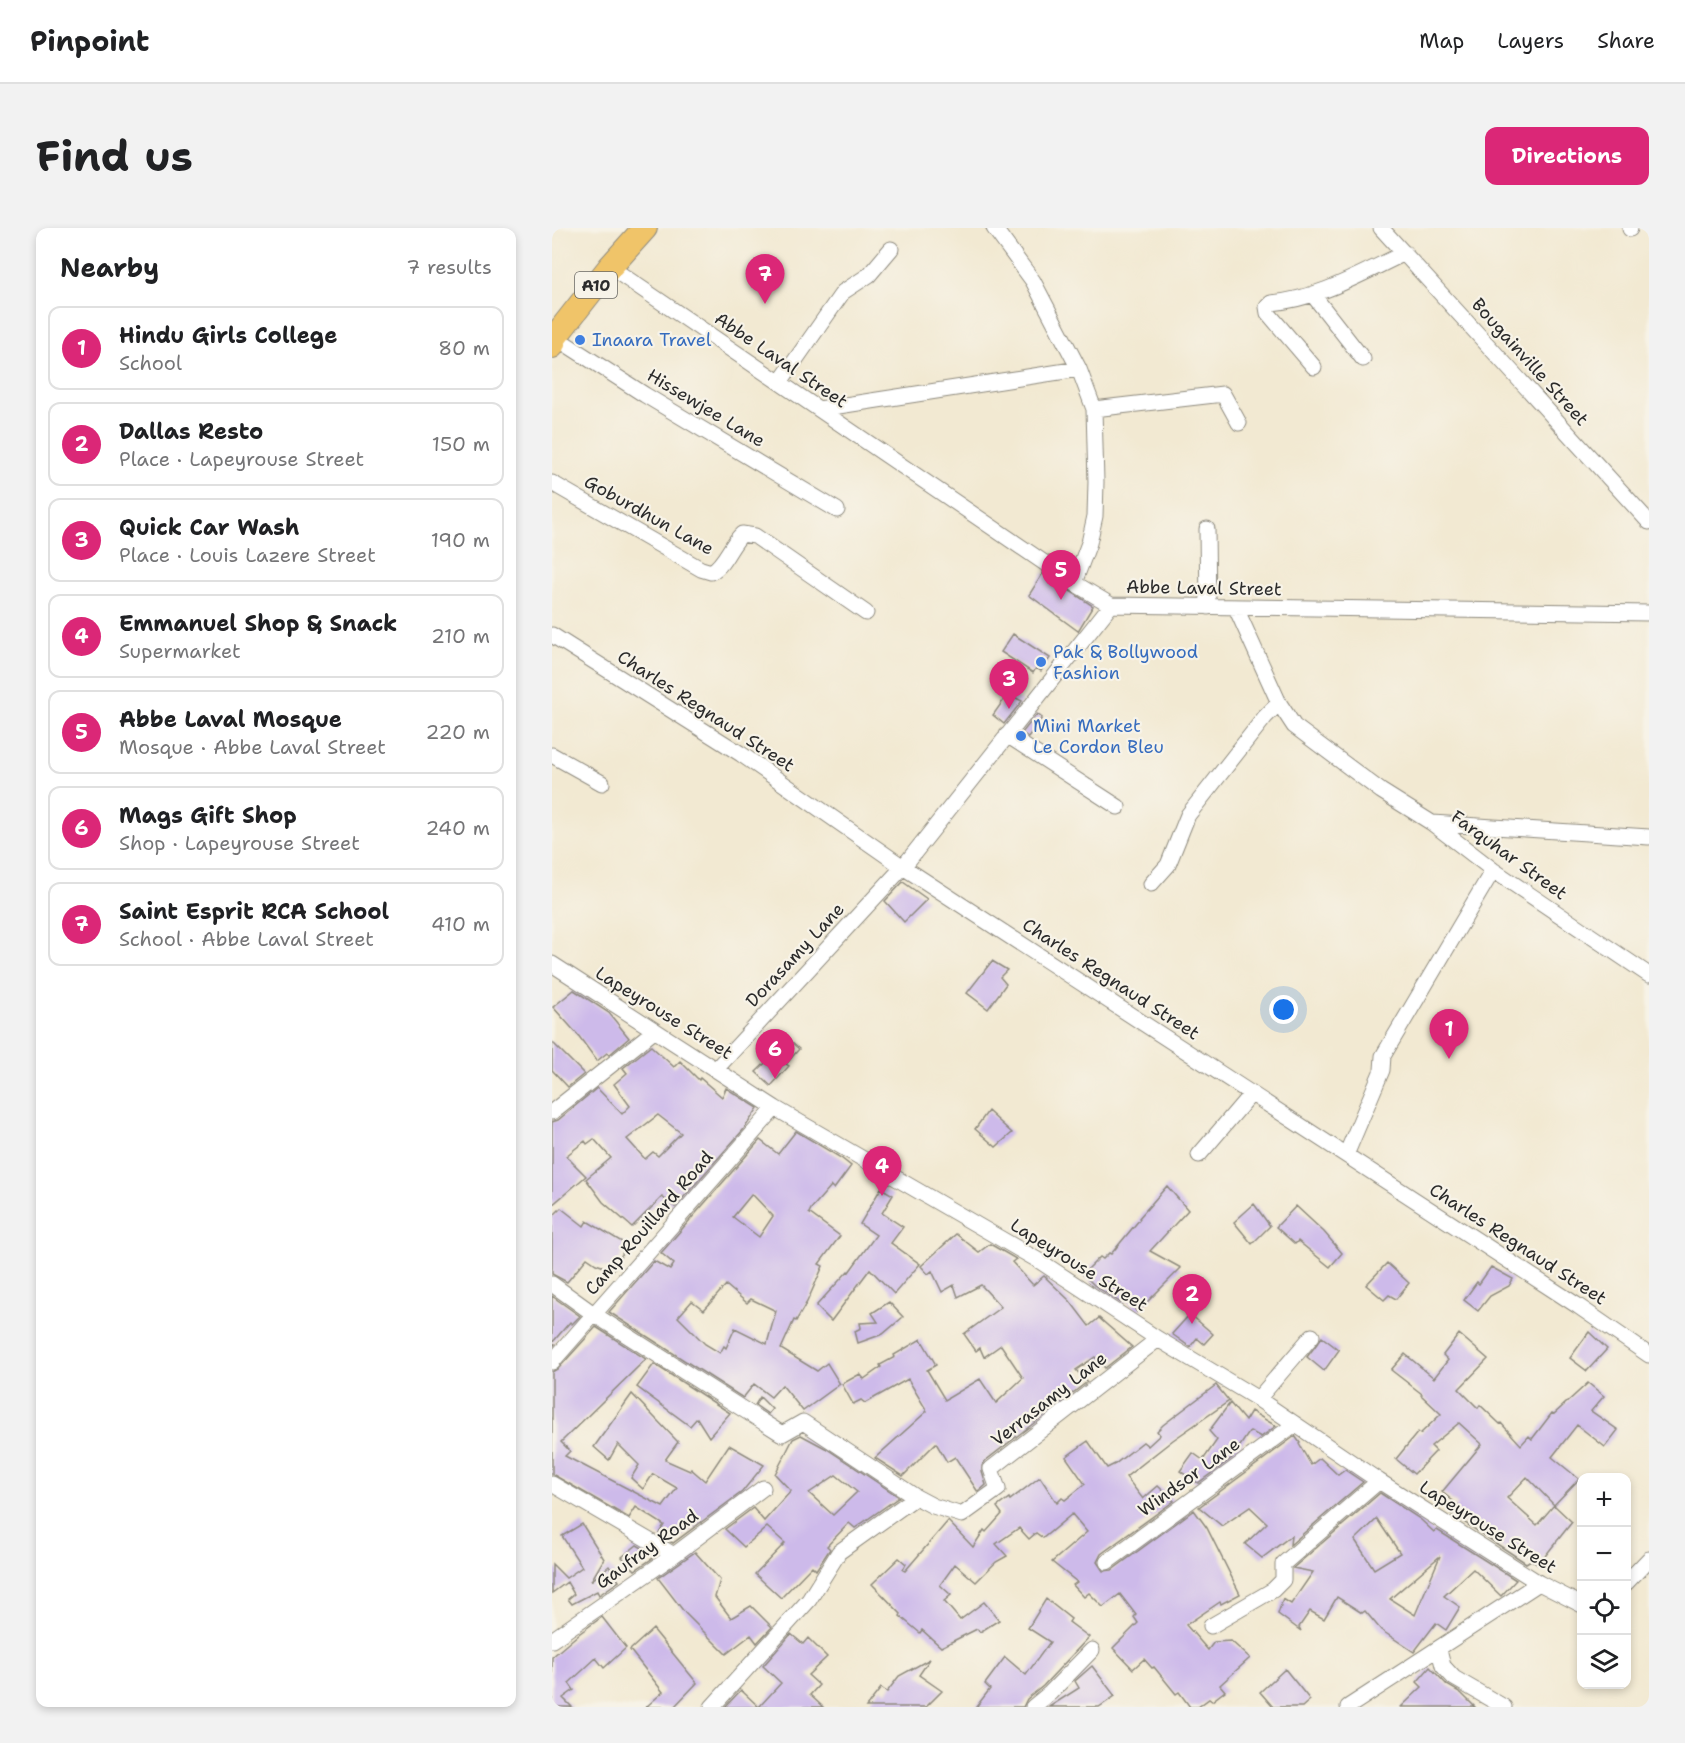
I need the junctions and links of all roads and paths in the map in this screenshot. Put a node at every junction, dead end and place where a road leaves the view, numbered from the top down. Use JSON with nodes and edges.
{"nodes":[{"id":1,"x":645,"y":228,"type":"edge"},
{"id":2,"x":994,"y":228,"type":"edge"},
{"id":3,"x":1381,"y":228,"type":"edge"},
{"id":4,"x":891,"y":249,"type":"dead end"},
{"id":5,"x":1405,"y":253,"type":"junction"},
{"id":6,"x":610,"y":267,"type":"junction"},
{"id":7,"x":1313,"y":295,"type":"junction"},
{"id":8,"x":554,"y":341,"type":"edge"},
{"id":9,"x":1363,"y":359,"type":"dead end"},
{"id":10,"x":1314,"y":367,"type":"dead end"},
{"id":11,"x":1078,"y":369,"type":"junction"},
{"id":12,"x":780,"y":382,"type":"junction"},
{"id":13,"x":819,"y":409,"type":"junction"},
{"id":14,"x":1094,"y":409,"type":"junction"},
{"id":15,"x":1239,"y":423,"type":"dead end"},
{"id":16,"x":552,"y":483,"type":"edge"},
{"id":17,"x":837,"y":510,"type":"dead end"},
{"id":18,"x":1649,"y":522,"type":"edge"},
{"id":19,"x":1207,"y":529,"type":"dead end"},
{"id":20,"x":1074,"y":583,"type":"junction"},
{"id":21,"x":1111,"y":605,"type":"junction"},
{"id":22,"x":1208,"y":607,"type":"junction"},
{"id":23,"x":1236,"y":608,"type":"junction"},
{"id":24,"x":866,"y":613,"type":"dead end"},
{"id":25,"x":1649,"y":613,"type":"edge"},
{"id":26,"x":552,"y":635,"type":"edge"},
{"id":27,"x":1279,"y":703,"type":"junction"},
{"id":28,"x":1007,"y":735,"type":"junction"},
{"id":29,"x":552,"y":755,"type":"edge"},
{"id":30,"x":602,"y":783,"type":"dead end"},
{"id":31,"x":1118,"y":807,"type":"dead end"},
{"id":32,"x":1432,"y":823,"type":"junction"},
{"id":33,"x":1649,"y":837,"type":"edge"},
{"id":34,"x":903,"y":867,"type":"junction"},
{"id":35,"x":1493,"y":870,"type":"junction"},
{"id":36,"x":1151,"y":884,"type":"dead end"},
{"id":37,"x":552,"y":964,"type":"edge"},
{"id":38,"x":1649,"y":975,"type":"edge"},
{"id":39,"x":654,"y":1031,"type":"junction"},
{"id":40,"x":716,"y":1069,"type":"junction"},
{"id":41,"x":1251,"y":1094,"type":"junction"},
{"id":42,"x":775,"y":1108,"type":"junction"},
{"id":43,"x":552,"y":1113,"type":"edge"},
{"id":44,"x":1199,"y":1155,"type":"dead end"},
{"id":45,"x":1346,"y":1155,"type":"junction"},
{"id":46,"x":552,"y":1284,"type":"edge"},
{"id":47,"x":595,"y":1315,"type":"junction"},
{"id":48,"x":1312,"y":1335,"type":"dead end"},
{"id":49,"x":1158,"y":1339,"type":"junction"},
{"id":50,"x":1649,"y":1355,"type":"edge"},
{"id":51,"x":552,"y":1362,"type":"edge"},
{"id":52,"x":1258,"y":1399,"type":"junction"},
{"id":53,"x":1295,"y":1424,"type":"junction"},
{"id":54,"x":1379,"y":1480,"type":"junction"},
{"id":55,"x":552,"y":1484,"type":"edge"},
{"id":56,"x":763,"y":1488,"type":"dead end"},
{"id":57,"x":916,"y":1497,"type":"junction"},
{"id":58,"x":674,"y":1555,"type":"junction"},
{"id":59,"x":1649,"y":1559,"type":"edge"},
{"id":60,"x":1107,"y":1562,"type":"dead end"},
{"id":61,"x":1628,"y":1581,"type":"edge"},
{"id":62,"x":1539,"y":1583,"type":"junction"},
{"id":63,"x":1577,"y":1603,"type":"edge"},
{"id":64,"x":1211,"y":1626,"type":"dead end"},
{"id":65,"x":552,"y":1640,"type":"edge"},
{"id":66,"x":1092,"y":1650,"type":"dead end"},
{"id":67,"x":1439,"y":1650,"type":"junction"},
{"id":68,"x":712,"y":1707,"type":"edge"},
{"id":69,"x":1033,"y":1707,"type":"edge"},
{"id":70,"x":1348,"y":1707,"type":"edge"},
{"id":71,"x":1504,"y":1707,"type":"edge"}],
"edges":[{"from":1,"to":6,"type":"main road","number":"A10"},
{"from":2,"to":11,"type":"street"},
{"from":3,"to":5,"type":"street","name":"Bougainville Street"},
{"from":4,"to":12,"type":"street"},
{"from":5,"to":7,"type":"street"},
{"from":5,"to":18,"type":"street","name":"Bougainville Street"},
{"from":6,"to":8,"type":"main road","number":"A10"},
{"from":6,"to":12,"type":"street","name":"Abbe Laval Street"},
{"from":7,"to":9,"type":"street"},
{"from":7,"to":10,"type":"street"},
{"from":8,"to":17,"type":"street","name":"Hissewjee Lane"},
{"from":11,"to":13,"type":"street"},
{"from":11,"to":14,"type":"street"},
{"from":12,"to":13,"type":"street","name":"Abbe Laval Street"},
{"from":13,"to":20,"type":"street","name":"Abbe Laval Street"},
{"from":14,"to":15,"type":"street"},
{"from":14,"to":20,"type":"street"},
{"from":16,"to":24,"type":"street","name":"Goburdhun Lane"},
{"from":19,"to":22,"type":"street"},
{"from":20,"to":21,"type":"street","name":"Abbe Laval Street"},
{"from":21,"to":22,"type":"street","name":"Abbe Laval Street"},
{"from":21,"to":28,"type":"street","name":"Dorasamy Lane"},
{"from":22,"to":23,"type":"street","name":"Abbe Laval Street"},
{"from":23,"to":25,"type":"street","name":"Abbe Laval Street"},
{"from":23,"to":27,"type":"street","name":"Farquhar Street"},
{"from":26,"to":34,"type":"street","name":"Charles Regnaud Street"},
{"from":27,"to":32,"type":"street","name":"Farquhar Street"},
{"from":27,"to":36,"type":"street"},
{"from":28,"to":31,"type":"street"},
{"from":28,"to":34,"type":"street","name":"Dorasamy Lane"},
{"from":29,"to":30,"type":"street"},
{"from":32,"to":33,"type":"street"},
{"from":32,"to":35,"type":"street","name":"Farquhar Street"},
{"from":34,"to":40,"type":"street","name":"Dorasamy Lane"},
{"from":34,"to":41,"type":"street","name":"Charles Regnaud Street"},
{"from":35,"to":38,"type":"street","name":"Farquhar Street"},
{"from":35,"to":45,"type":"street"},
{"from":37,"to":39,"type":"street","name":"Lapeyrouse Street"},
{"from":39,"to":40,"type":"street","name":"Lapeyrouse Street"},
{"from":39,"to":43,"type":"street"},
{"from":40,"to":42,"type":"street","name":"Lapeyrouse Street"},
{"from":41,"to":44,"type":"street"},
{"from":41,"to":45,"type":"street","name":"Charles Regnaud Street"},
{"from":42,"to":47,"type":"street","name":"Camp Rouillard Road"},
{"from":42,"to":49,"type":"street","name":"Lapeyrouse Street"},
{"from":45,"to":50,"type":"street","name":"Charles Regnaud Street"},
{"from":46,"to":47,"type":"street"},
{"from":47,"to":51,"type":"street","name":"Camp Rouillard Road"},
{"from":47,"to":57,"type":"street","name":"Verrasamy Lane"},
{"from":48,"to":52,"type":"street"},
{"from":49,"to":52,"type":"street","name":"Lapeyrouse Street"},
{"from":49,"to":57,"type":"street","name":"Verrasamy Lane"},
{"from":52,"to":53,"type":"street","name":"Lapeyrouse Street"},
{"from":53,"to":54,"type":"street","name":"Lapeyrouse Street"},
{"from":53,"to":60,"type":"street","name":"Windsor Lane"},
{"from":54,"to":62,"type":"street","name":"Lapeyrouse Street"},
{"from":54,"to":64,"type":"street"},
{"from":55,"to":58,"type":"street"},
{"from":56,"to":58,"type":"street","name":"Gaufray Road"},
{"from":57,"to":68,"type":"street"},
{"from":58,"to":65,"type":"street","name":"Gaufray Road"},
{"from":59,"to":61,"type":"street"},
{"from":62,"to":63,"type":"street","name":"Lapeyrouse Street"},
{"from":62,"to":67,"type":"street"},
{"from":66,"to":69,"type":"street"},
{"from":67,"to":70,"type":"street"},
{"from":67,"to":71,"type":"street"}]}
